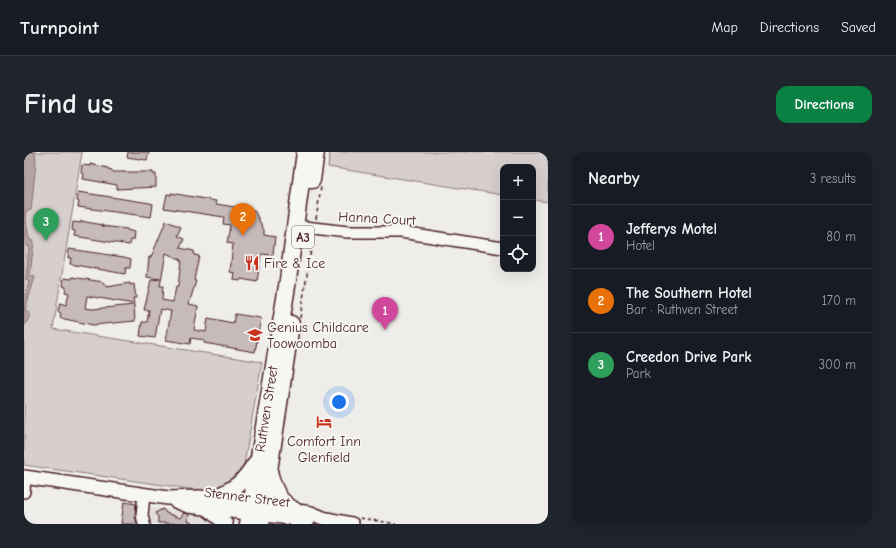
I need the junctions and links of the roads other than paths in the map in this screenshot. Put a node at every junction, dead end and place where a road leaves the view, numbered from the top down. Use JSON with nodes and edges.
{"nodes":[{"id":1,"x":305,"y":152,"type":"edge"},
{"id":2,"x":316,"y":152,"type":"edge"},
{"id":3,"x":305,"y":228,"type":"junction"},
{"id":4,"x":500,"y":248,"type":"edge"},
{"id":5,"x":258,"y":459,"type":"junction"},
{"id":6,"x":270,"y":470,"type":"junction"},
{"id":7,"x":24,"y":477,"type":"edge"},
{"id":8,"x":24,"y":492,"type":"edge"},
{"id":9,"x":144,"y":495,"type":"junction"},
{"id":10,"x":210,"y":503,"type":"junction"},
{"id":11,"x":256,"y":514,"type":"edge"},
{"id":12,"x":301,"y":518,"type":"edge"},
{"id":13,"x":144,"y":524,"type":"edge"},
{"id":14,"x":226,"y":524,"type":"edge"},
{"id":15,"x":352,"y":524,"type":"edge"}],
"edges":[{"from":1,"to":3,"type":"highway","name":"Ruthven Street","number":"A3"},
{"from":2,"to":3,"type":"highway","name":"Ruthven Street","number":"A3"},
{"from":3,"to":4,"type":"street","name":"Hanna Court"},
{"from":3,"to":5,"type":"highway","name":"Ruthven Street","number":"A3"},
{"from":3,"to":6,"type":"highway","name":"Ruthven Street","number":"A3"},
{"from":5,"to":10,"type":"highway"},
{"from":5,"to":11,"type":"highway","name":"Ruthven Street","number":"A3"},
{"from":6,"to":11,"type":"highway","name":"Ruthven Street","number":"A3"},
{"from":6,"to":12,"type":"main road"},
{"from":7,"to":8,"type":"street"},
{"from":7,"to":9,"type":"main road","name":"Stenner Street"},
{"from":9,"to":10,"type":"main road","name":"Stenner Street"},
{"from":9,"to":13,"type":"street"},
{"from":10,"to":11,"type":"main road","name":"Stenner Street"},
{"from":10,"to":14,"type":"main road"},
{"from":11,"to":12,"type":"main road","name":"Stenner Street"},
{"from":12,"to":15,"type":"main road","name":"Stenner Street"}]}
